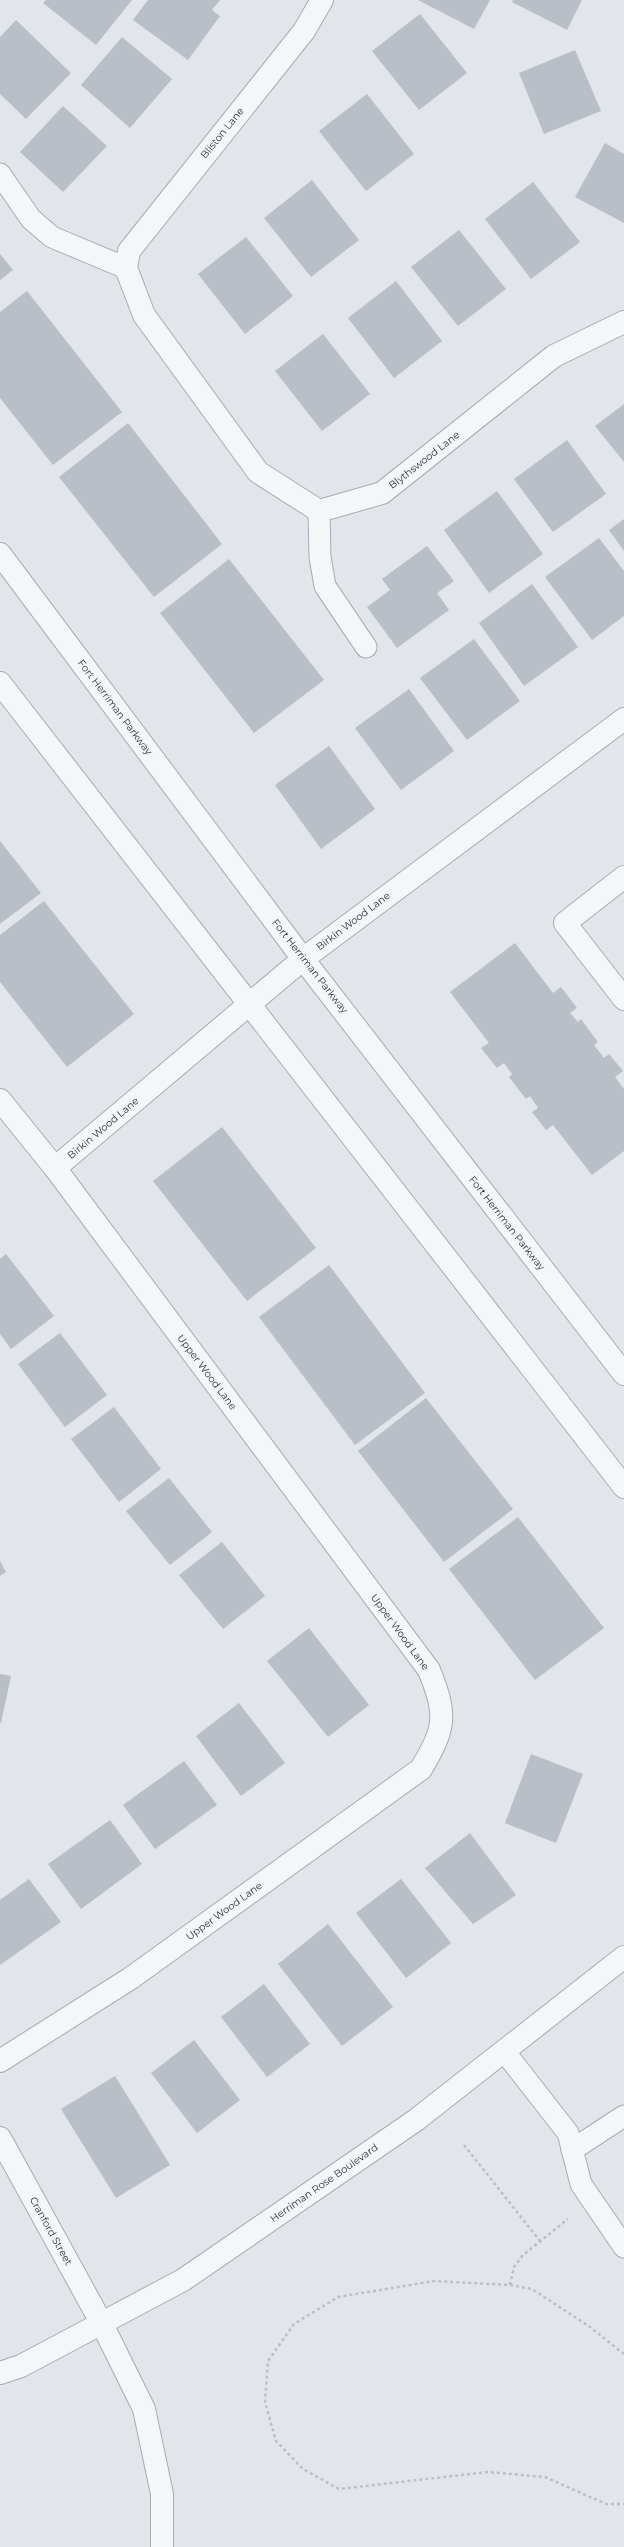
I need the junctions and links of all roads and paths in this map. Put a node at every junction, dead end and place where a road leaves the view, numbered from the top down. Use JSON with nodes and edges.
{"nodes":[{"id":1,"x":322,"y":0,"type":"edge"},
{"id":2,"x":0,"y":174,"type":"edge"},
{"id":3,"x":126,"y":268,"type":"junction"},
{"id":4,"x":624,"y":322,"type":"edge"},
{"id":5,"x":319,"y":511,"type":"junction"},
{"id":6,"x":0,"y":554,"type":"edge"},
{"id":7,"x":366,"y":647,"type":"dead end"},
{"id":8,"x":0,"y":683,"type":"edge"},
{"id":9,"x":624,"y":719,"type":"edge"},
{"id":10,"x":624,"y":877,"type":"edge"},
{"id":11,"x":303,"y":959,"type":"junction"},
{"id":12,"x":624,"y":999,"type":"edge"},
{"id":13,"x":248,"y":1004,"type":"junction"},
{"id":14,"x":0,"y":1100,"type":"edge"},
{"id":15,"x":56,"y":1168,"type":"junction"},
{"id":16,"x":624,"y":1374,"type":"edge"},
{"id":17,"x":624,"y":1487,"type":"edge"},
{"id":18,"x":624,"y":1957,"type":"edge"},
{"id":19,"x":504,"y":2051,"type":"junction"},
{"id":20,"x":0,"y":2061,"type":"edge"},
{"id":21,"x":624,"y":2116,"type":"edge"},
{"id":22,"x":0,"y":2138,"type":"edge"},
{"id":23,"x":464,"y":2145,"type":"dead end"},
{"id":24,"x":572,"y":2150,"type":"junction"},
{"id":25,"x":570,"y":2217,"type":"dead end"},
{"id":26,"x":540,"y":2241,"type":"junction"},
{"id":27,"x":624,"y":2246,"type":"edge"},
{"id":28,"x":510,"y":2285,"type":"junction"},
{"id":29,"x":102,"y":2324,"type":"junction"},
{"id":30,"x":624,"y":2354,"type":"edge"},
{"id":31,"x":0,"y":2373,"type":"edge"},
{"id":32,"x":624,"y":2504,"type":"edge"},
{"id":33,"x":162,"y":2547,"type":"edge"}],
"edges":[{"from":1,"to":3,"type":"street","name":"Bliston Lane"},
{"from":2,"to":3,"type":"lane"},
{"from":3,"to":5,"type":"street"},
{"from":4,"to":5,"type":"street","name":"Blythswood Lane"},
{"from":5,"to":7,"type":"lane"},
{"from":6,"to":11,"type":"street","name":"Fort Herriman Parkway"},
{"from":8,"to":13,"type":"street"},
{"from":9,"to":11,"type":"street","name":"Birkin Wood Lane"},
{"from":10,"to":12,"type":"street"},
{"from":11,"to":13,"type":"street","name":"Birkin Wood Lane"},
{"from":11,"to":16,"type":"street","name":"Fort Herriman Parkway"},
{"from":13,"to":15,"type":"street","name":"Birkin Wood Lane"},
{"from":13,"to":17,"type":"street"},
{"from":14,"to":15,"type":"street","name":"Upper Wood Lane"},
{"from":15,"to":20,"type":"street","name":"Upper Wood Lane"},
{"from":18,"to":19,"type":"street","name":"Herriman Rose Boulevard"},
{"from":19,"to":24,"type":"lane"},
{"from":19,"to":29,"type":"street","name":"Herriman Rose Boulevard"},
{"from":21,"to":24,"type":"lane"},
{"from":22,"to":29,"type":"street","name":"Cranford Street"},
{"from":23,"to":26,"type":"path"},
{"from":24,"to":27,"type":"lane"},
{"from":25,"to":26,"type":"path"},
{"from":26,"to":28,"type":"path"},
{"from":28,"to":30,"type":"path"},
{"from":28,"to":32,"type":"path"},
{"from":29,"to":31,"type":"street","name":"Herriman Rose Boulevard"},
{"from":29,"to":33,"type":"street","name":"Cranford Street"}]}
